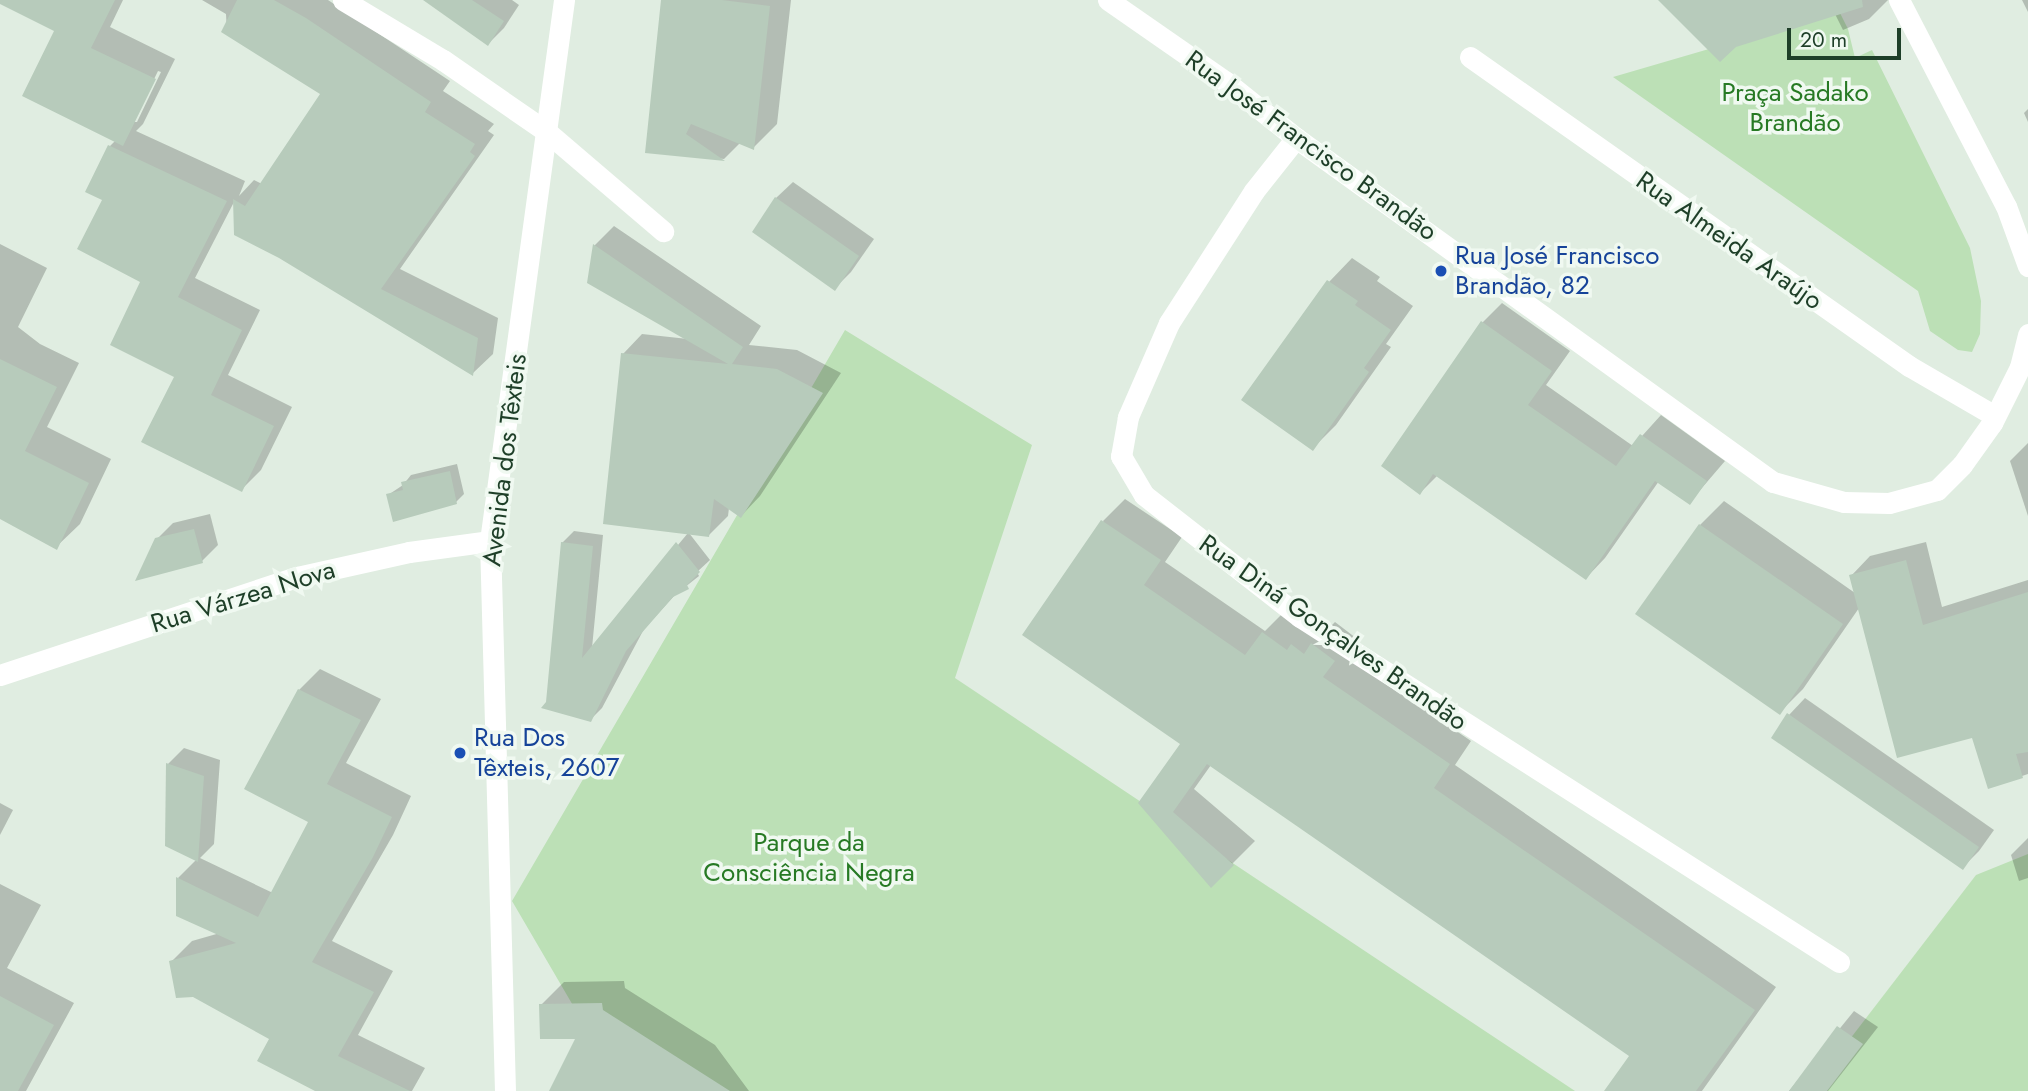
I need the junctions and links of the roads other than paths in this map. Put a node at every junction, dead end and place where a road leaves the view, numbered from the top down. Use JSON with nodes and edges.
{"nodes":[{"id":1,"x":343,"y":0,"type":"edge"},
{"id":2,"x":564,"y":0,"type":"edge"},
{"id":3,"x":1108,"y":0,"type":"edge"},
{"id":4,"x":1899,"y":0,"type":"edge"},
{"id":5,"x":1470,"y":57,"type":"dead end"},
{"id":6,"x":547,"y":132,"type":"junction"},
{"id":7,"x":1296,"y":138,"type":"junction"},
{"id":8,"x":663,"y":231,"type":"dead end"},
{"id":9,"x":2028,"y":266,"type":"edge"},
{"id":10,"x":2028,"y":334,"type":"edge"},
{"id":11,"x":1995,"y":416,"type":"junction"},
{"id":12,"x":491,"y":541,"type":"junction"},
{"id":13,"x":0,"y":675,"type":"edge"},
{"id":14,"x":1839,"y":962,"type":"dead end"},
{"id":15,"x":505,"y":1091,"type":"edge"}],
"edges":[{"from":1,"to":6,"type":"street"},
{"from":2,"to":6,"type":"street","name":"Avenida dos Têxteis"},
{"from":3,"to":7,"type":"street","name":"Rua José Francisco Brandão"},
{"from":4,"to":9,"type":"street"},
{"from":5,"to":11,"type":"street","name":"Rua Almeida Araújo"},
{"from":6,"to":8,"type":"street"},
{"from":6,"to":12,"type":"street","name":"Avenida dos Têxteis"},
{"from":7,"to":11,"type":"street","name":"Rua José Francisco Brandão"},
{"from":7,"to":14,"type":"street","name":"Rua Diná Gonçalves Brandão"},
{"from":10,"to":11,"type":"street","name":"Rua José Francisco Brandão"},
{"from":12,"to":13,"type":"street","name":"Rua Várzea Nova"},
{"from":12,"to":15,"type":"street","name":"Avenida dos Têxteis"}]}
